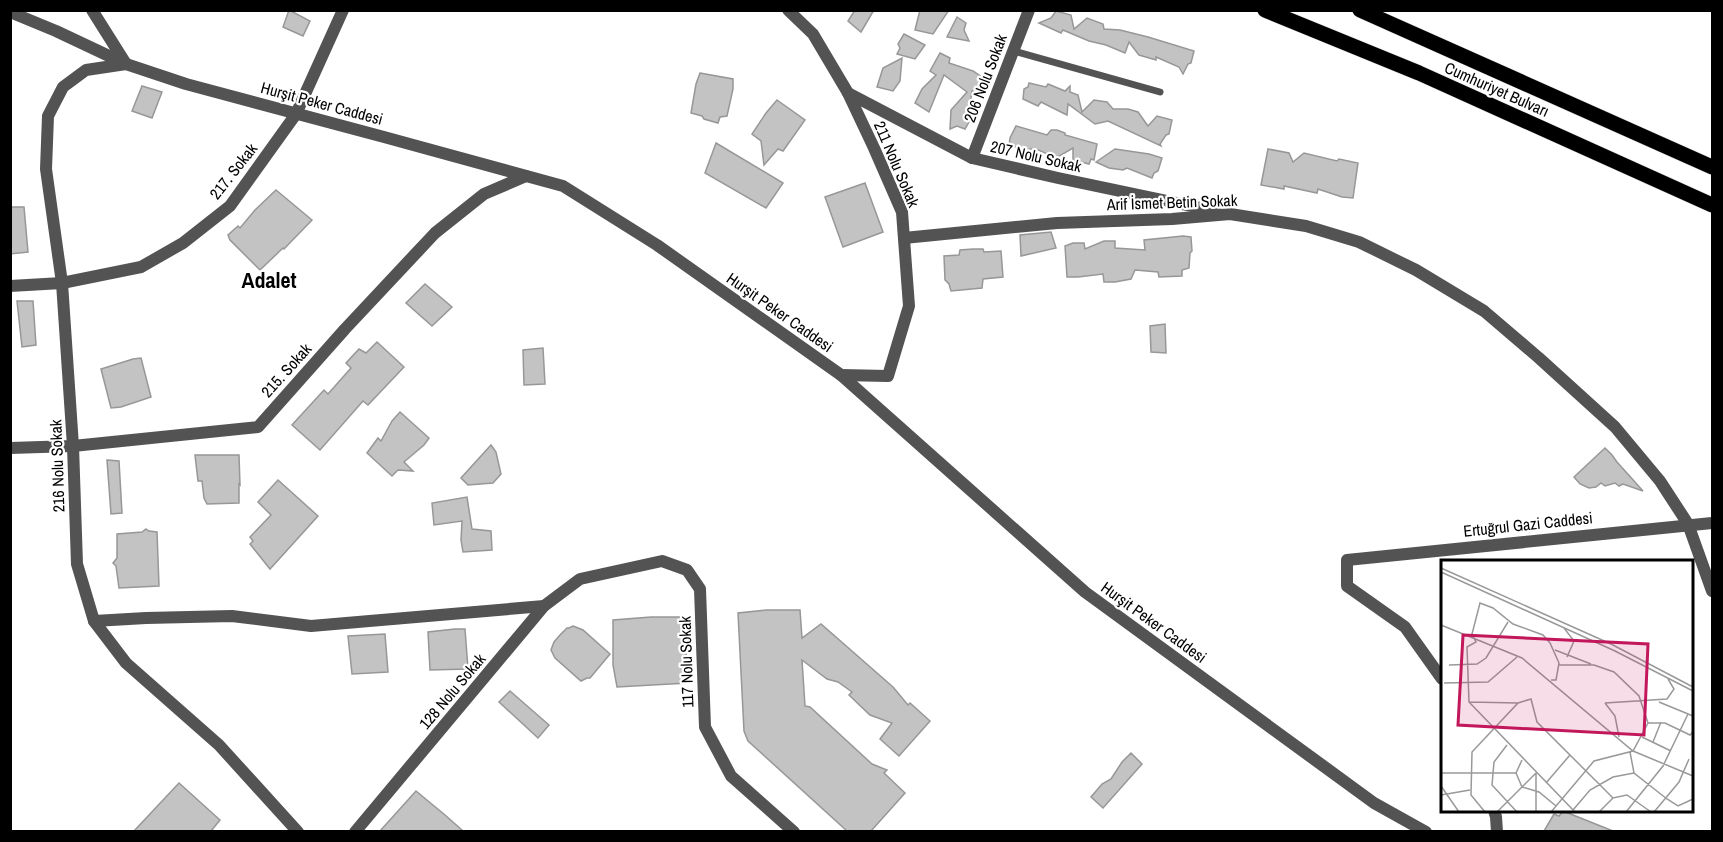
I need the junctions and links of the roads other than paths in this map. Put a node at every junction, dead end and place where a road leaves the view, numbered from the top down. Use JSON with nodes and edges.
{"nodes":[{"id":1,"x":92,"y":10,"type":"edge"},
{"id":2,"x":343,"y":10,"type":"edge"},
{"id":3,"x":788,"y":10,"type":"edge"},
{"id":4,"x":1029,"y":10,"type":"edge"},
{"id":5,"x":1265,"y":10,"type":"edge"},
{"id":6,"x":1360,"y":10,"type":"edge"},
{"id":7,"x":10,"y":12,"type":"edge"},
{"id":8,"x":1014,"y":51,"type":"junction"},
{"id":9,"x":126,"y":64,"type":"junction"},
{"id":10,"x":1160,"y":92,"type":"dead end"},
{"id":11,"x":848,"y":93,"type":"junction"},
{"id":12,"x":296,"y":114,"type":"junction"},
{"id":13,"x":972,"y":158,"type":"junction"},
{"id":14,"x":1713,"y":167,"type":"edge"},
{"id":15,"x":526,"y":176,"type":"junction"},
{"id":16,"x":1713,"y":206,"type":"edge"},
{"id":17,"x":1230,"y":214,"type":"junction"},
{"id":18,"x":904,"y":238,"type":"junction"},
{"id":19,"x":62,"y":283,"type":"junction"},
{"id":20,"x":10,"y":285,"type":"edge"},
{"id":21,"x":842,"y":375,"type":"junction"},
{"id":22,"x":73,"y":446,"type":"junction"},
{"id":23,"x":10,"y":448,"type":"edge"},
{"id":24,"x":1713,"y":523,"type":"edge"},
{"id":25,"x":1688,"y":524,"type":"junction"},
{"id":26,"x":580,"y":579,"type":"joint"},
{"id":27,"x":1713,"y":591,"type":"edge"},
{"id":28,"x":544,"y":606,"type":"junction"},
{"id":29,"x":94,"y":621,"type":"junction"},
{"id":30,"x":1441,"y":676,"type":"edge"},
{"id":31,"x":1495,"y":812,"type":"edge"},
{"id":32,"x":298,"y":831,"type":"edge"},
{"id":33,"x":355,"y":831,"type":"edge"},
{"id":34,"x":794,"y":831,"type":"edge"},
{"id":35,"x":1426,"y":831,"type":"edge"},
{"id":36,"x":1497,"y":831,"type":"edge"}],
"edges":[{"from":1,"to":9,"type":"street"},
{"from":2,"to":12,"type":"street","name":"217. Sokak"},
{"from":3,"to":11,"type":"street","name":"211 Nolu Sokak"},
{"from":4,"to":8,"type":"street","name":"206 Nolu Sokak"},
{"from":5,"to":16,"type":"main road","name":"Cumhuriyet Bulvarı"},
{"from":6,"to":14,"type":"main road","name":"Cumhuriyet Bulvarı"},
{"from":7,"to":9,"type":"street","name":"Hurşit Peker Caddesi"},
{"from":8,"to":10,"type":"lane"},
{"from":8,"to":13,"type":"street","name":"206 Nolu Sokak"},
{"from":9,"to":12,"type":"street","name":"Hurşit Peker Caddesi"},
{"from":9,"to":19,"type":"street","name":"216 Nolu Sokak"},
{"from":11,"to":13,"type":"street","name":"207 Nolu Sokak"},
{"from":11,"to":18,"type":"street","name":"211 Nolu Sokak"},
{"from":12,"to":15,"type":"street","name":"Hurşit Peker Caddesi"},
{"from":12,"to":19,"type":"street","name":"217. Sokak"},
{"from":13,"to":17,"type":"street","name":"207 Nolu Sokak"},
{"from":15,"to":21,"type":"street","name":"Hurşit Peker Caddesi"},
{"from":15,"to":22,"type":"street","name":"215. Sokak"},
{"from":17,"to":18,"type":"street","name":"Arif İsmet Betin Sokak"},
{"from":17,"to":25,"type":"street","name":"Arif İsmet Betin Sokak"},
{"from":18,"to":21,"type":"street","name":"211 Nolu Sokak"},
{"from":19,"to":20,"type":"street","name":"217. Sokak"},
{"from":19,"to":22,"type":"street","name":"216 Nolu Sokak"},
{"from":21,"to":35,"type":"street","name":"Hurşit Peker Caddesi"},
{"from":22,"to":23,"type":"street","name":"215. Sokak"},
{"from":22,"to":29,"type":"street","name":"216 Nolu Sokak"},
{"from":24,"to":25,"type":"street","name":"Ertuğrul Gazi Caddesi"},
{"from":25,"to":27,"type":"street","name":"Arif İsmet Betin Sokak"},
{"from":25,"to":30,"type":"street","name":"Ertuğrul Gazi Caddesi"},
{"from":26,"to":28,"type":"street","name":"128 Nolu Sokak"},
{"from":26,"to":34,"type":"street","name":"117 Nolu Sokak"},
{"from":28,"to":29,"type":"street"},
{"from":28,"to":33,"type":"street","name":"128 Nolu Sokak"},
{"from":29,"to":32,"type":"street","name":"216 Nolu Sokak"},
{"from":31,"to":36,"type":"street"}]}
